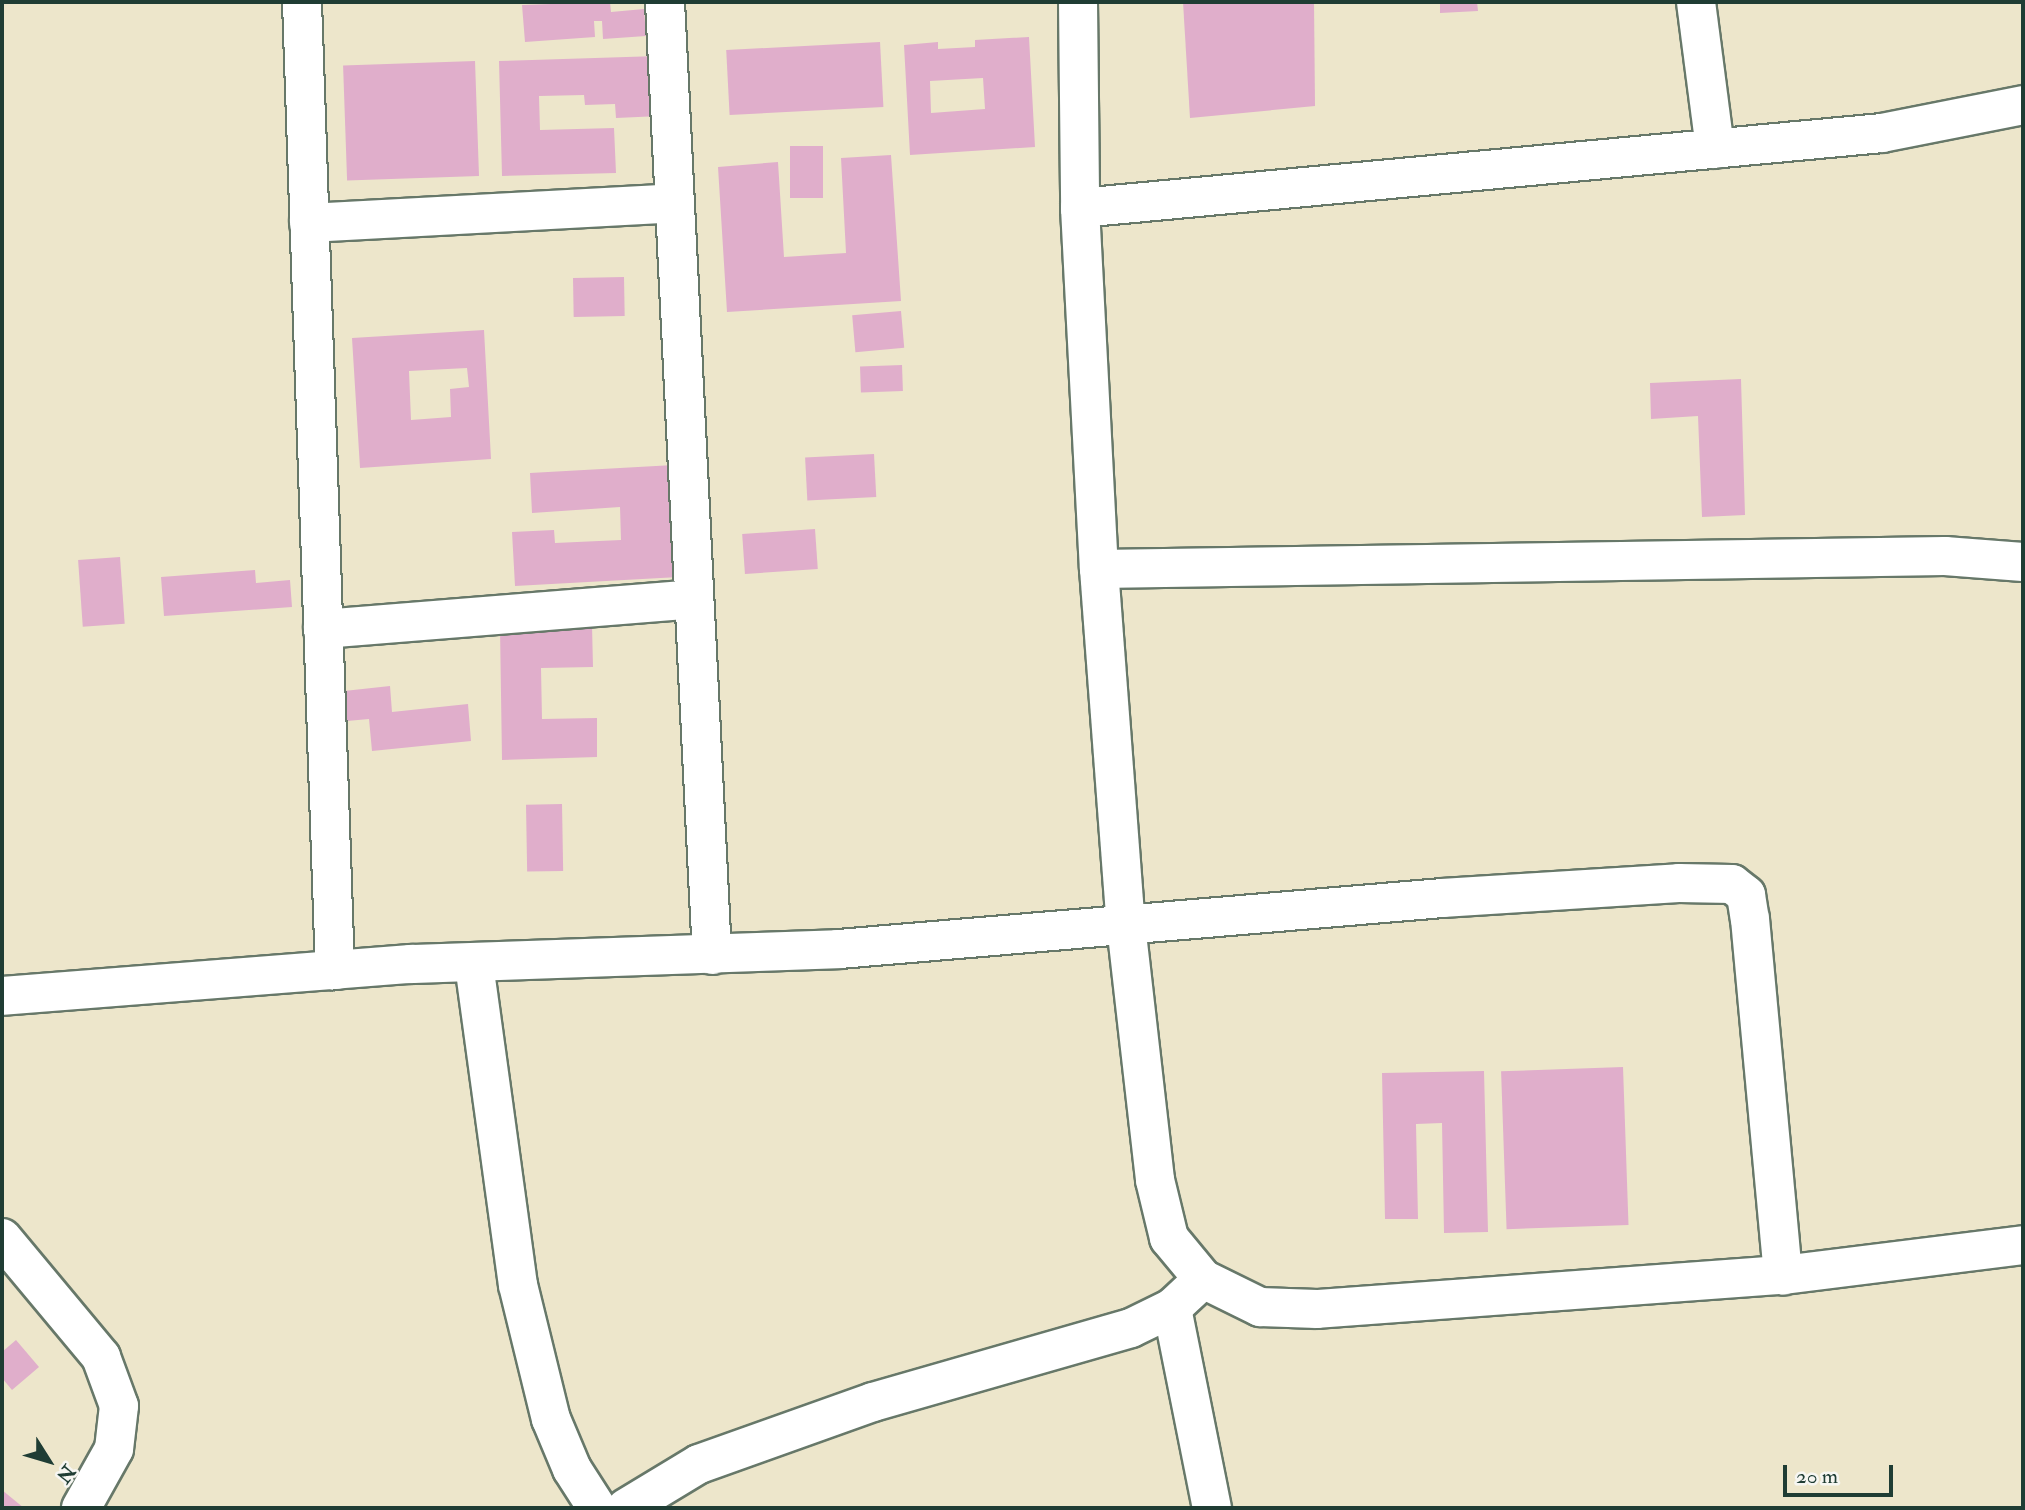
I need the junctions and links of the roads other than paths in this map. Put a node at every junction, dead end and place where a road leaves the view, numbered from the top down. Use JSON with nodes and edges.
{"nodes":[{"id":1,"x":302,"y":2,"type":"edge"},
{"id":2,"x":665,"y":2,"type":"edge"},
{"id":3,"x":1078,"y":2,"type":"edge"},
{"id":4,"x":1696,"y":2,"type":"edge"},
{"id":5,"x":2023,"y":105,"type":"edge"},
{"id":6,"x":1715,"y":149,"type":"junction"},
{"id":7,"x":674,"y":203,"type":"junction"},
{"id":8,"x":1080,"y":208,"type":"junction"},
{"id":9,"x":309,"y":223,"type":"junction"},
{"id":10,"x":2023,"y":562,"type":"edge"},
{"id":11,"x":1099,"y":569,"type":"junction"},
{"id":12,"x":693,"y":599,"type":"junction"},
{"id":13,"x":323,"y":629,"type":"junction"},
{"id":14,"x":1126,"y":925,"type":"junction"},
{"id":15,"x":712,"y":956,"type":"junction"},
{"id":16,"x":474,"y":964,"type":"junction"},
{"id":17,"x":335,"y":970,"type":"junction"},
{"id":18,"x":2,"y":996,"type":"edge"},
{"id":19,"x":2,"y":1238,"type":"edge"},
{"id":20,"x":2023,"y":1245,"type":"edge"},
{"id":21,"x":1783,"y":1275,"type":"junction"},
{"id":22,"x":1203,"y":1279,"type":"junction"},
{"id":23,"x":1172,"y":1308,"type":"junction"},
{"id":24,"x":81,"y":1508,"type":"edge"},
{"id":25,"x":597,"y":1508,"type":"edge"},
{"id":26,"x":626,"y":1508,"type":"edge"},
{"id":27,"x":1212,"y":1508,"type":"edge"}],
"edges":[{"from":1,"to":9,"type":"street"},
{"from":2,"to":7,"type":"street"},
{"from":3,"to":8,"type":"street"},
{"from":4,"to":6,"type":"street"},
{"from":5,"to":6,"type":"street"},
{"from":6,"to":8,"type":"street"},
{"from":7,"to":9,"type":"street"},
{"from":7,"to":12,"type":"street"},
{"from":8,"to":11,"type":"street"},
{"from":9,"to":13,"type":"street"},
{"from":10,"to":11,"type":"street"},
{"from":11,"to":14,"type":"street"},
{"from":12,"to":13,"type":"street"},
{"from":12,"to":15,"type":"street"},
{"from":13,"to":17,"type":"street"},
{"from":14,"to":15,"type":"street"},
{"from":14,"to":21,"type":"street"},
{"from":14,"to":22,"type":"street"},
{"from":15,"to":16,"type":"street"},
{"from":16,"to":17,"type":"street"},
{"from":16,"to":25,"type":"street"},
{"from":17,"to":18,"type":"street"},
{"from":19,"to":24,"type":"street"},
{"from":20,"to":21,"type":"street"},
{"from":21,"to":22,"type":"street"},
{"from":22,"to":23,"type":"street"},
{"from":23,"to":26,"type":"street"},
{"from":23,"to":27,"type":"street"}]}
